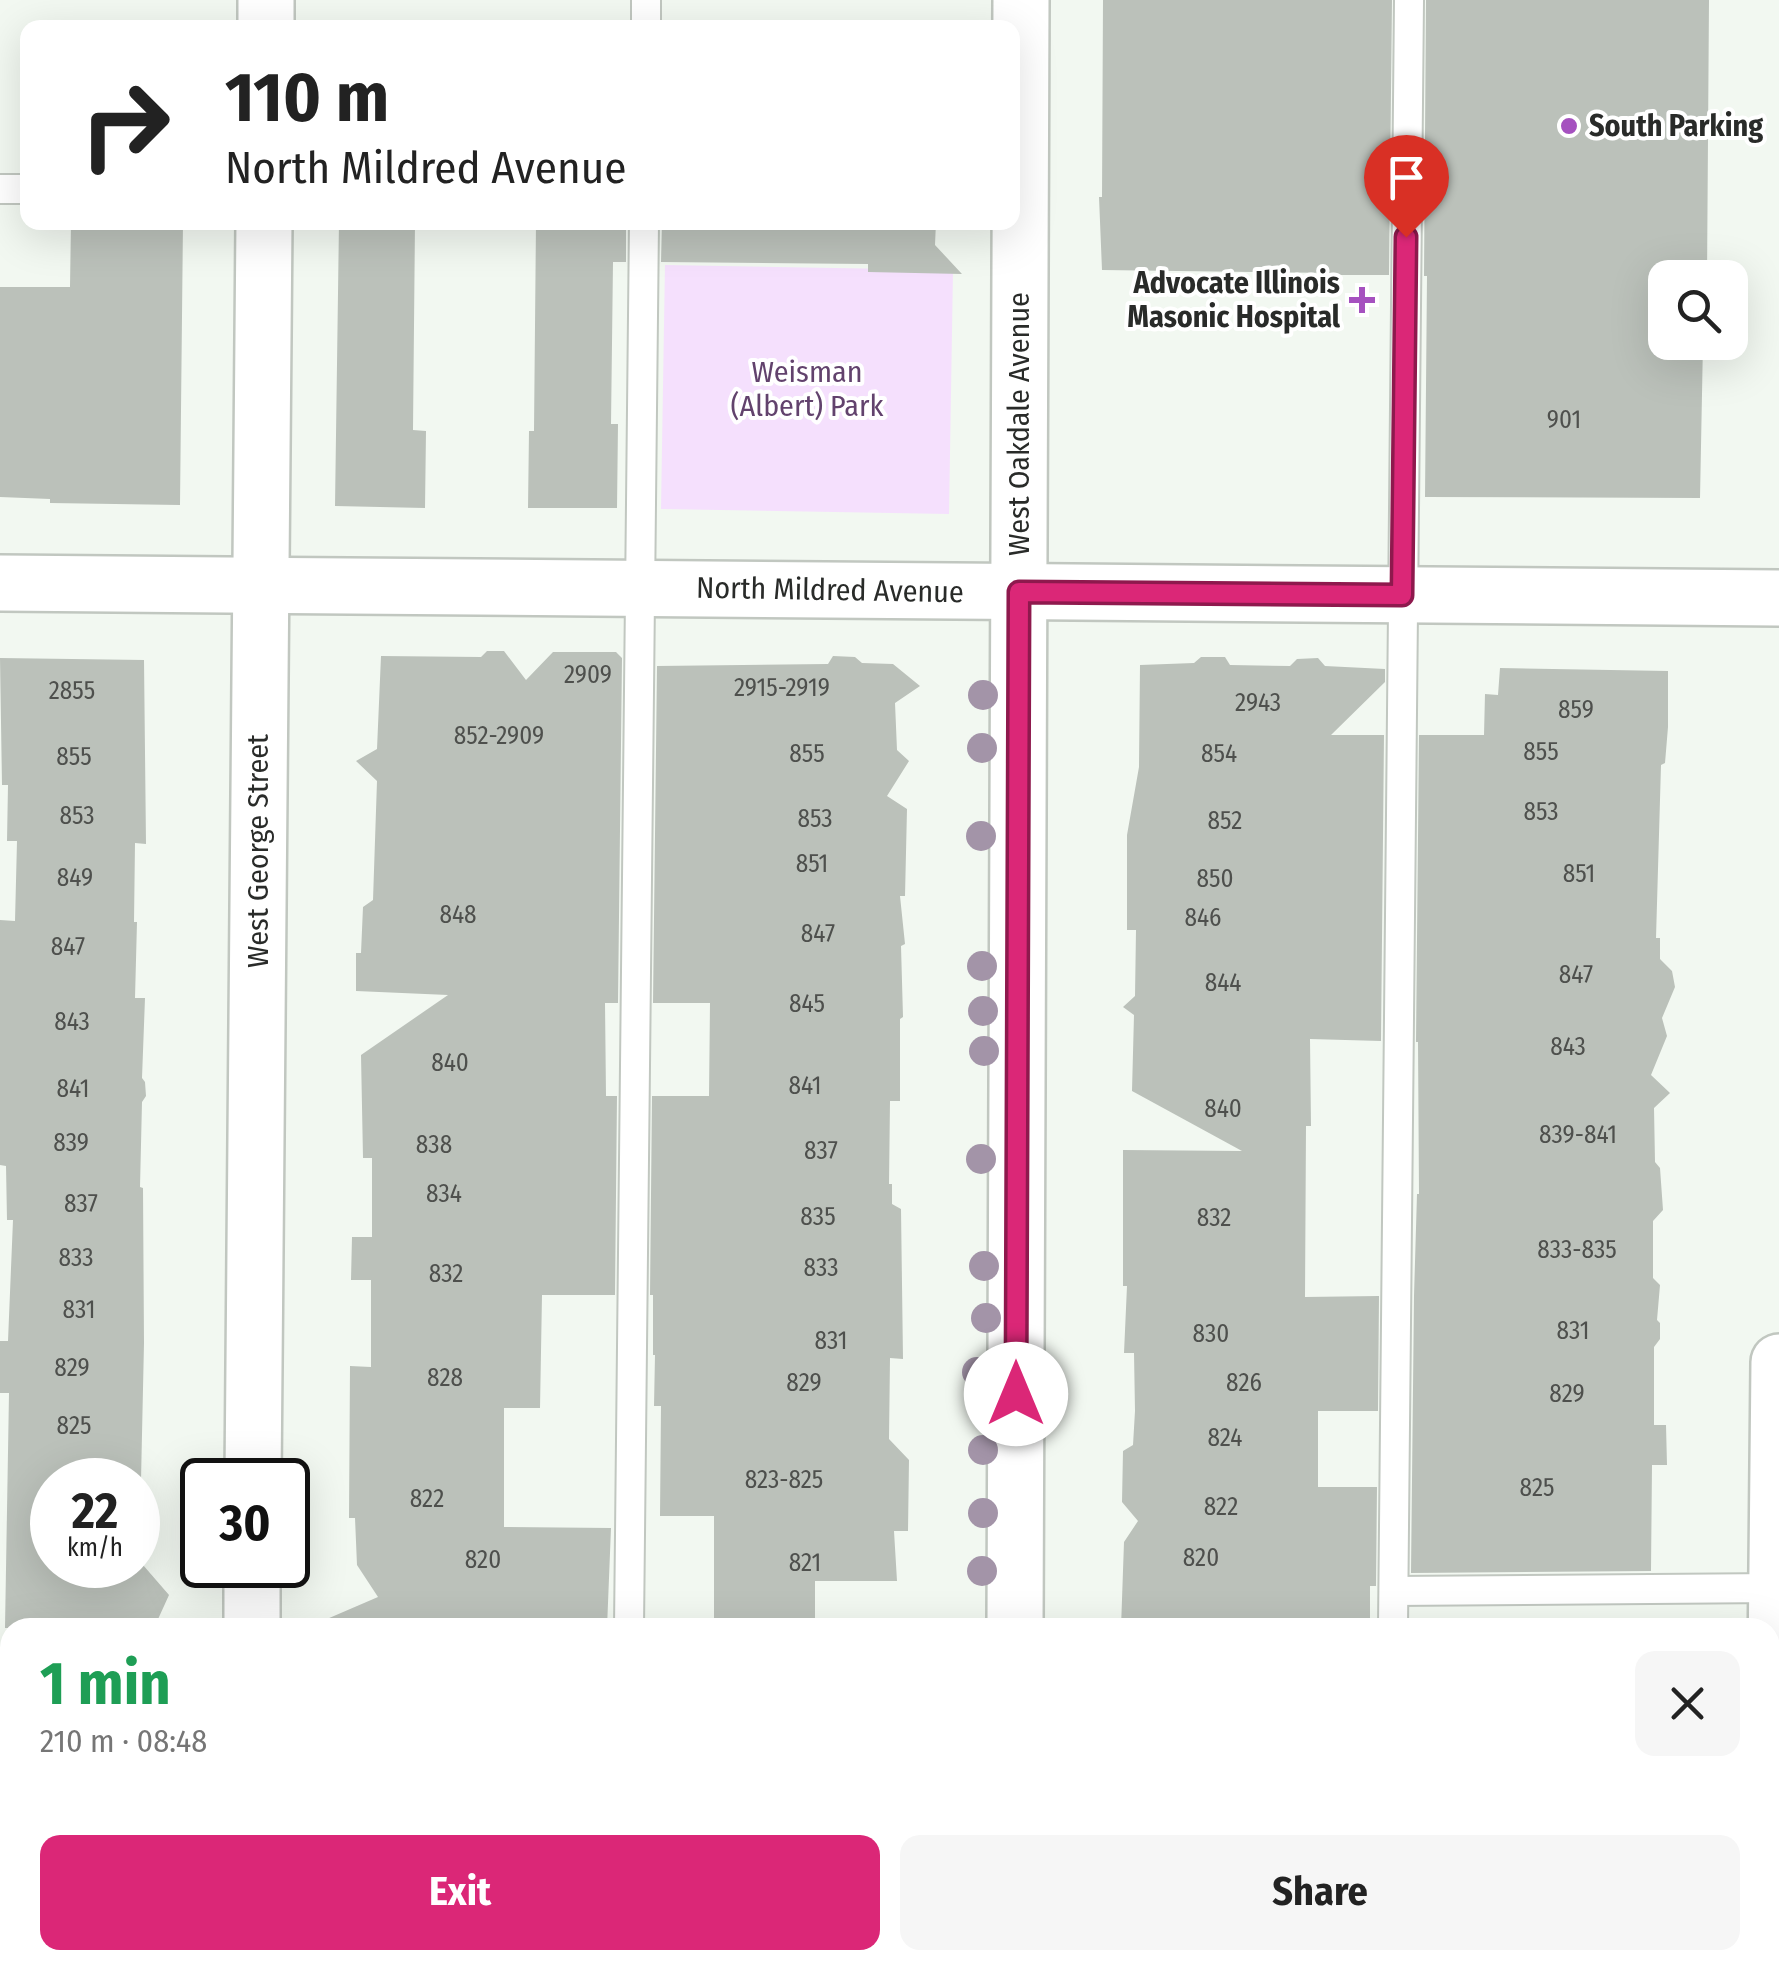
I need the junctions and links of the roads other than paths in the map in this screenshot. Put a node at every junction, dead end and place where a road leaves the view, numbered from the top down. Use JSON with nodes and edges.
{"nodes":[{"id":1,"x":1021,"y":0,"type":"edge"},
{"id":2,"x":1408,"y":0,"type":"edge"},
{"id":3,"x":264,"y":230,"type":"edge"},
{"id":4,"x":644,"y":230,"type":"edge"},
{"id":5,"x":0,"y":583,"type":"edge"},
{"id":6,"x":260,"y":586,"type":"junction"},
{"id":7,"x":641,"y":588,"type":"junction"},
{"id":8,"x":1019,"y":592,"type":"junction"},
{"id":9,"x":1402,"y":595,"type":"junction"},
{"id":10,"x":1779,"y":598,"type":"edge"},
{"id":11,"x":1779,"y":1362,"type":"edge"},
{"id":12,"x":253,"y":1458,"type":"edge"},
{"id":13,"x":252,"y":1588,"type":"edge"},
{"id":14,"x":1777,"y":1588,"type":"edge"},
{"id":15,"x":1394,"y":1592,"type":"junction"},
{"id":16,"x":252,"y":1618,"type":"edge"},
{"id":17,"x":629,"y":1618,"type":"edge"},
{"id":18,"x":1015,"y":1618,"type":"edge"},
{"id":19,"x":1394,"y":1618,"type":"edge"},
{"id":20,"x":1776,"y":1618,"type":"edge"}],
"edges":[{"from":1,"to":8,"type":"street","name":"West Oakdale Avenue"},
{"from":2,"to":9,"type":"lane"},
{"from":3,"to":6,"type":"street","name":"West George Street"},
{"from":4,"to":7,"type":"lane"},
{"from":5,"to":6,"type":"street","name":"North Mildred Avenue"},
{"from":6,"to":7,"type":"street","name":"North Mildred Avenue"},
{"from":6,"to":12,"type":"street","name":"West George Street"},
{"from":7,"to":8,"type":"street","name":"North Mildred Avenue"},
{"from":7,"to":17,"type":"lane"},
{"from":8,"to":9,"type":"street","name":"North Mildred Avenue"},
{"from":8,"to":18,"type":"street","name":"West Oakdale Avenue"},
{"from":9,"to":10,"type":"street","name":"North Mildred Avenue"},
{"from":9,"to":15,"type":"lane"},
{"from":11,"to":14,"type":"street"},
{"from":13,"to":16,"type":"street"},
{"from":14,"to":15,"type":"lane"},
{"from":14,"to":20,"type":"street"},
{"from":15,"to":19,"type":"lane"}]}
